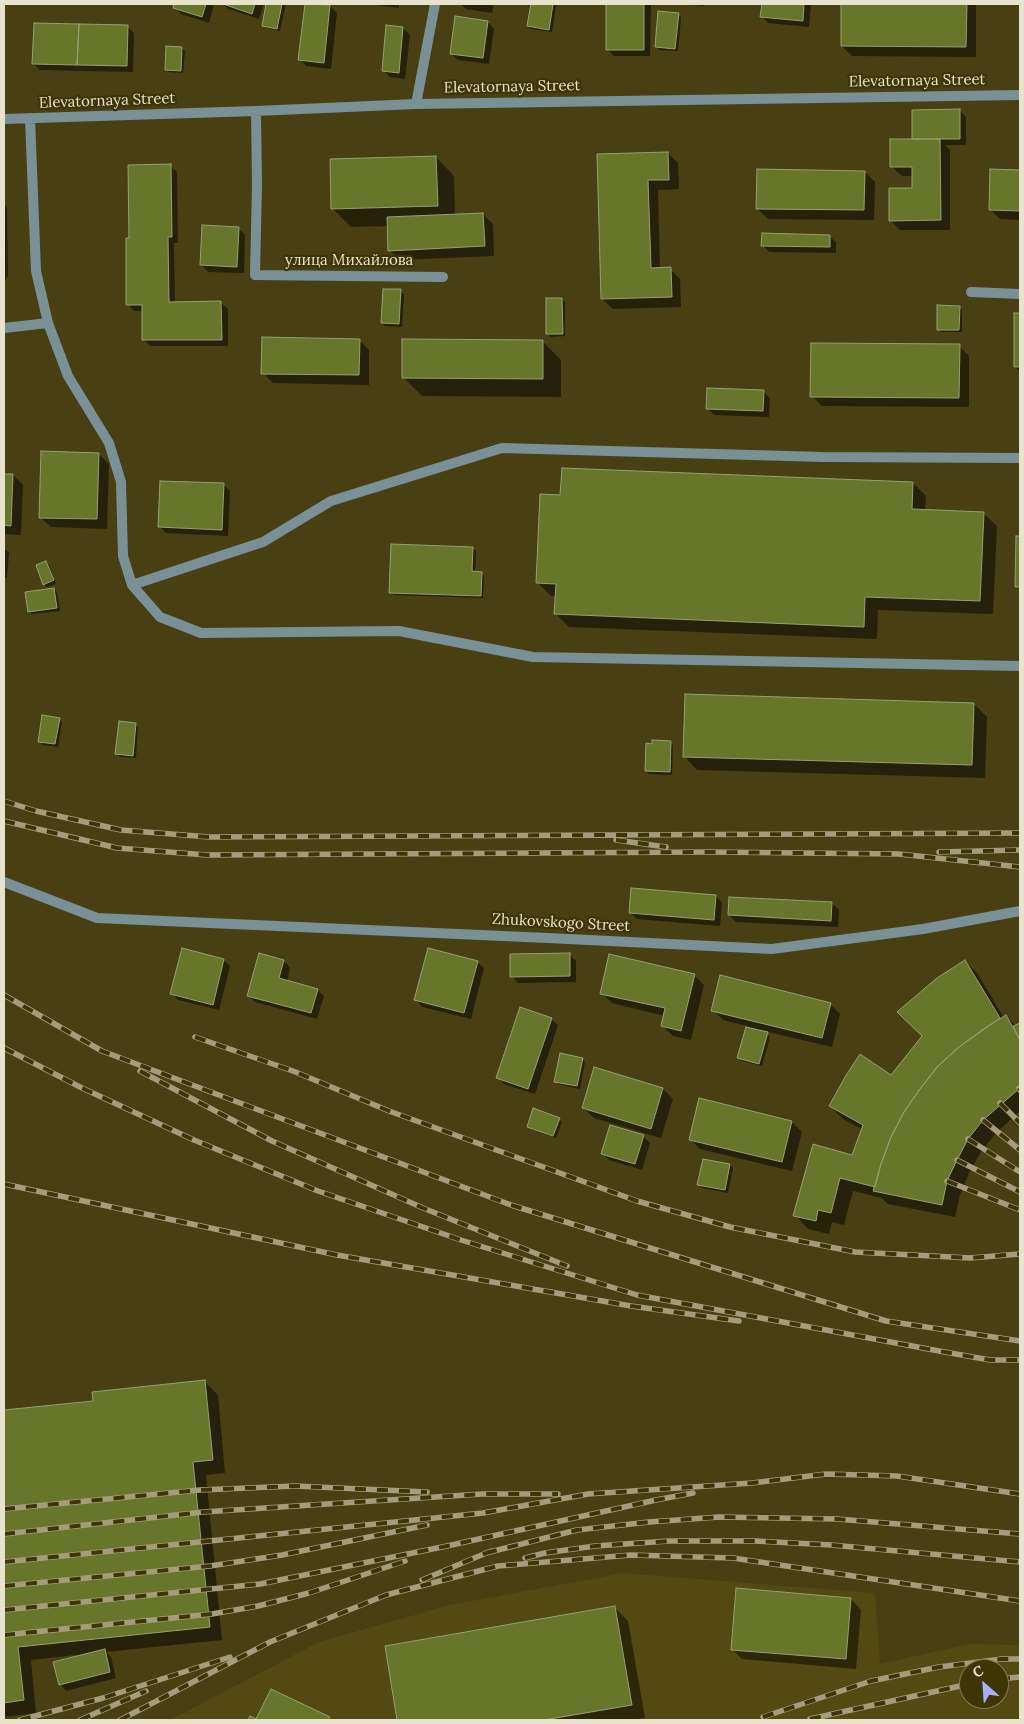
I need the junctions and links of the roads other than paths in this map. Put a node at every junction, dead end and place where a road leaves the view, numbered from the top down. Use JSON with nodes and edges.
{"nodes":[{"id":1,"x":435,"y":4,"type":"edge"},
{"id":2,"x":1020,"y":95,"type":"edge"},
{"id":3,"x":416,"y":104,"type":"junction"},
{"id":4,"x":256,"y":111,"type":"junction"},
{"id":5,"x":30,"y":118,"type":"junction"},
{"id":6,"x":4,"y":119,"type":"edge"},
{"id":7,"x":443,"y":277,"type":"dead end"},
{"id":8,"x":971,"y":292,"type":"dead end"},
{"id":9,"x":1020,"y":294,"type":"edge"},
{"id":10,"x":48,"y":323,"type":"junction"},
{"id":11,"x":4,"y":328,"type":"edge"},
{"id":12,"x":1020,"y":458,"type":"edge"},
{"id":13,"x":132,"y":585,"type":"junction"},
{"id":14,"x":1020,"y":666,"type":"edge"},
{"id":15,"x":4,"y":882,"type":"edge"},
{"id":16,"x":1020,"y":911,"type":"edge"}],
"edges":[{"from":1,"to":3,"type":"street"},
{"from":2,"to":3,"type":"street","name":"Elevatornaya Street"},
{"from":3,"to":4,"type":"street","name":"Elevatornaya Street"},
{"from":4,"to":5,"type":"street","name":"Elevatornaya Street"},
{"from":4,"to":7,"type":"street","name":"улица Михайлова"},
{"from":5,"to":6,"type":"street","name":"Elevatornaya Street"},
{"from":5,"to":10,"type":"street"},
{"from":8,"to":9,"type":"street"},
{"from":10,"to":11,"type":"street"},
{"from":10,"to":13,"type":"street"},
{"from":12,"to":13,"type":"street"},
{"from":13,"to":14,"type":"street"},
{"from":15,"to":16,"type":"street","name":"Zhukovskogo Street"}]}
